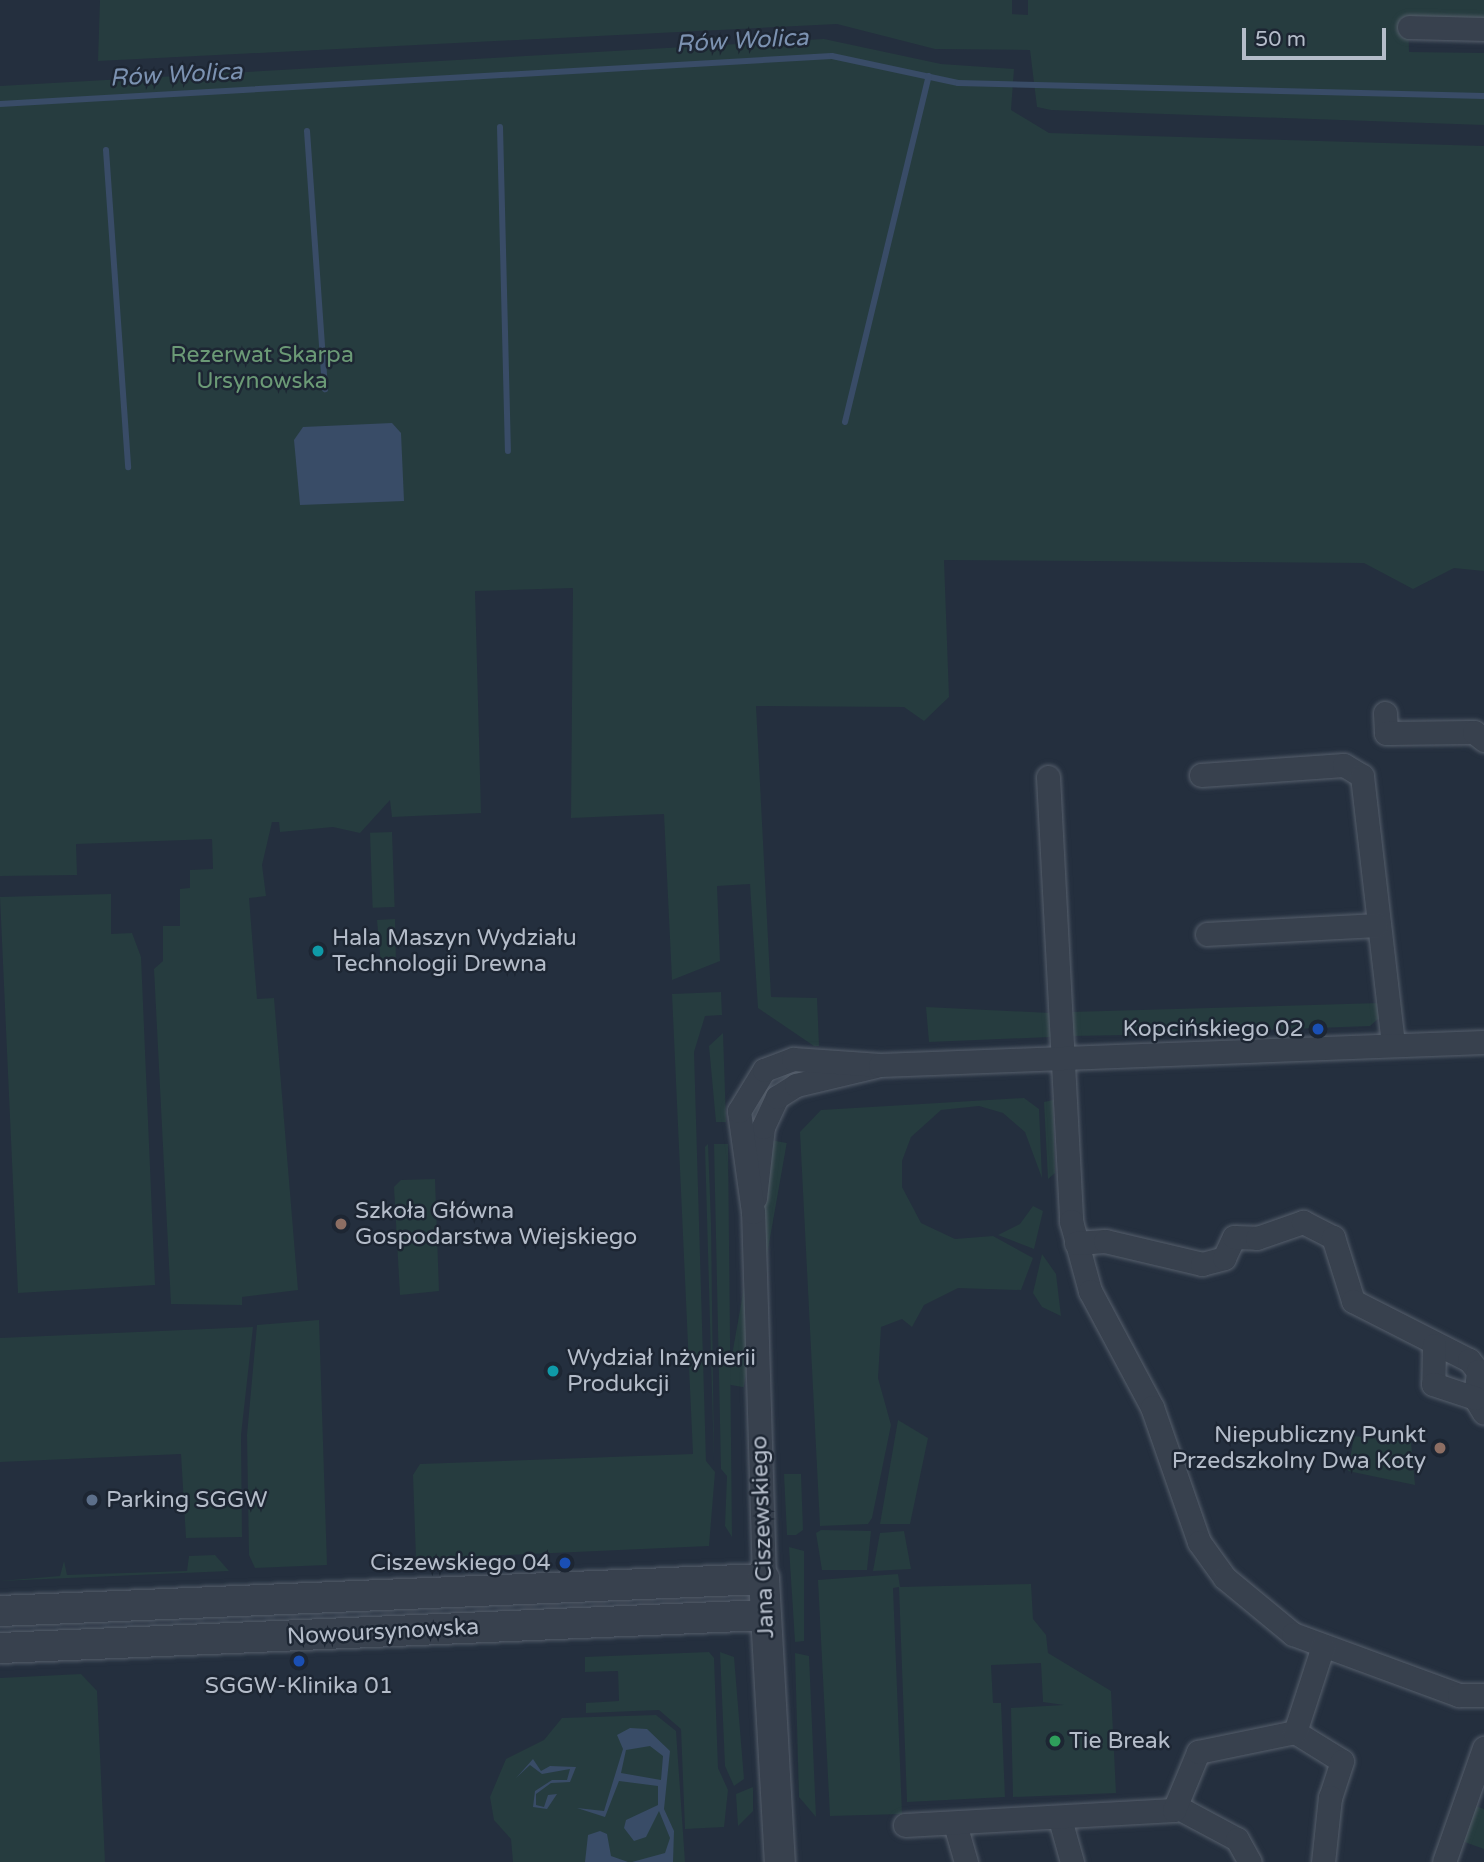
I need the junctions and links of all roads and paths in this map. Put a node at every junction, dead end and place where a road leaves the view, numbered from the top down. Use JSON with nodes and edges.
{"nodes":[{"id":1,"x":1409,"y":27,"type":"dead end"},
{"id":2,"x":1484,"y":29,"type":"edge"},
{"id":3,"x":1385,"y":713,"type":"dead end"},
{"id":4,"x":1484,"y":740,"type":"edge"},
{"id":5,"x":1201,"y":775,"type":"dead end"},
{"id":6,"x":1048,"y":776,"type":"dead end"},
{"id":7,"x":1376,"y":925,"type":"junction"},
{"id":8,"x":1207,"y":934,"type":"dead end"},
{"id":9,"x":1484,"y":1042,"type":"edge"},
{"id":10,"x":1393,"y":1044,"type":"junction"},
{"id":11,"x":1060,"y":1057,"type":"junction"},
{"id":12,"x":880,"y":1065,"type":"junction"},
{"id":13,"x":753,"y":1212,"type":"junction"},
{"id":14,"x":1076,"y":1243,"type":"junction"},
{"id":15,"x":1434,"y":1345,"type":"junction"},
{"id":16,"x":1479,"y":1405,"type":"edge"},
{"id":17,"x":764,"y":1579,"type":"junction"},
{"id":18,"x":0,"y":1611,"type":"edge"},
{"id":19,"x":765,"y":1615,"type":"junction"},
{"id":20,"x":1323,"y":1646,"type":"junction"},
{"id":21,"x":0,"y":1648,"type":"edge"},
{"id":22,"x":1484,"y":1695,"type":"edge"},
{"id":23,"x":1295,"y":1732,"type":"junction"},
{"id":24,"x":1484,"y":1748,"type":"edge"},
{"id":25,"x":1177,"y":1807,"type":"junction"},
{"id":26,"x":1060,"y":1819,"type":"junction"},
{"id":27,"x":905,"y":1825,"type":"dead end"},
{"id":28,"x":955,"y":1825,"type":"junction"},
{"id":29,"x":780,"y":1862,"type":"edge"},
{"id":30,"x":966,"y":1862,"type":"edge"},
{"id":31,"x":1072,"y":1862,"type":"edge"},
{"id":32,"x":1250,"y":1862,"type":"edge"},
{"id":33,"x":1323,"y":1862,"type":"edge"},
{"id":34,"x":1444,"y":1862,"type":"edge"}],
"edges":[{"from":1,"to":2,"type":"street"},
{"from":3,"to":4,"type":"street"},
{"from":5,"to":7,"type":"street"},
{"from":6,"to":11,"type":"street"},
{"from":7,"to":8,"type":"street"},
{"from":7,"to":10,"type":"street"},
{"from":9,"to":10,"type":"street"},
{"from":10,"to":11,"type":"street"},
{"from":11,"to":12,"type":"street"},
{"from":11,"to":14,"type":"street"},
{"from":12,"to":13,"type":"street","name":"Jana Ciszewskiego"},
{"from":12,"to":13,"type":"street","name":"Jana Ciszewskiego"},
{"from":13,"to":17,"type":"street","name":"Jana Ciszewskiego"},
{"from":14,"to":15,"type":"street"},
{"from":14,"to":20,"type":"street"},
{"from":15,"to":16,"type":"street"},
{"from":15,"to":16,"type":"street"},
{"from":17,"to":18,"type":"street","name":"Nowoursynowska"},
{"from":17,"to":19,"type":"street","name":"Jana Ciszewskiego"},
{"from":19,"to":21,"type":"street","name":"Nowoursynowska"},
{"from":19,"to":29,"type":"street","name":"Jana Ciszewskiego"},
{"from":20,"to":22,"type":"street"},
{"from":20,"to":23,"type":"street"},
{"from":23,"to":25,"type":"street"},
{"from":23,"to":33,"type":"street"},
{"from":24,"to":34,"type":"street"},
{"from":25,"to":26,"type":"street"},
{"from":25,"to":32,"type":"street"},
{"from":26,"to":28,"type":"street"},
{"from":26,"to":31,"type":"street"},
{"from":27,"to":28,"type":"street"},
{"from":28,"to":30,"type":"street"}]}
